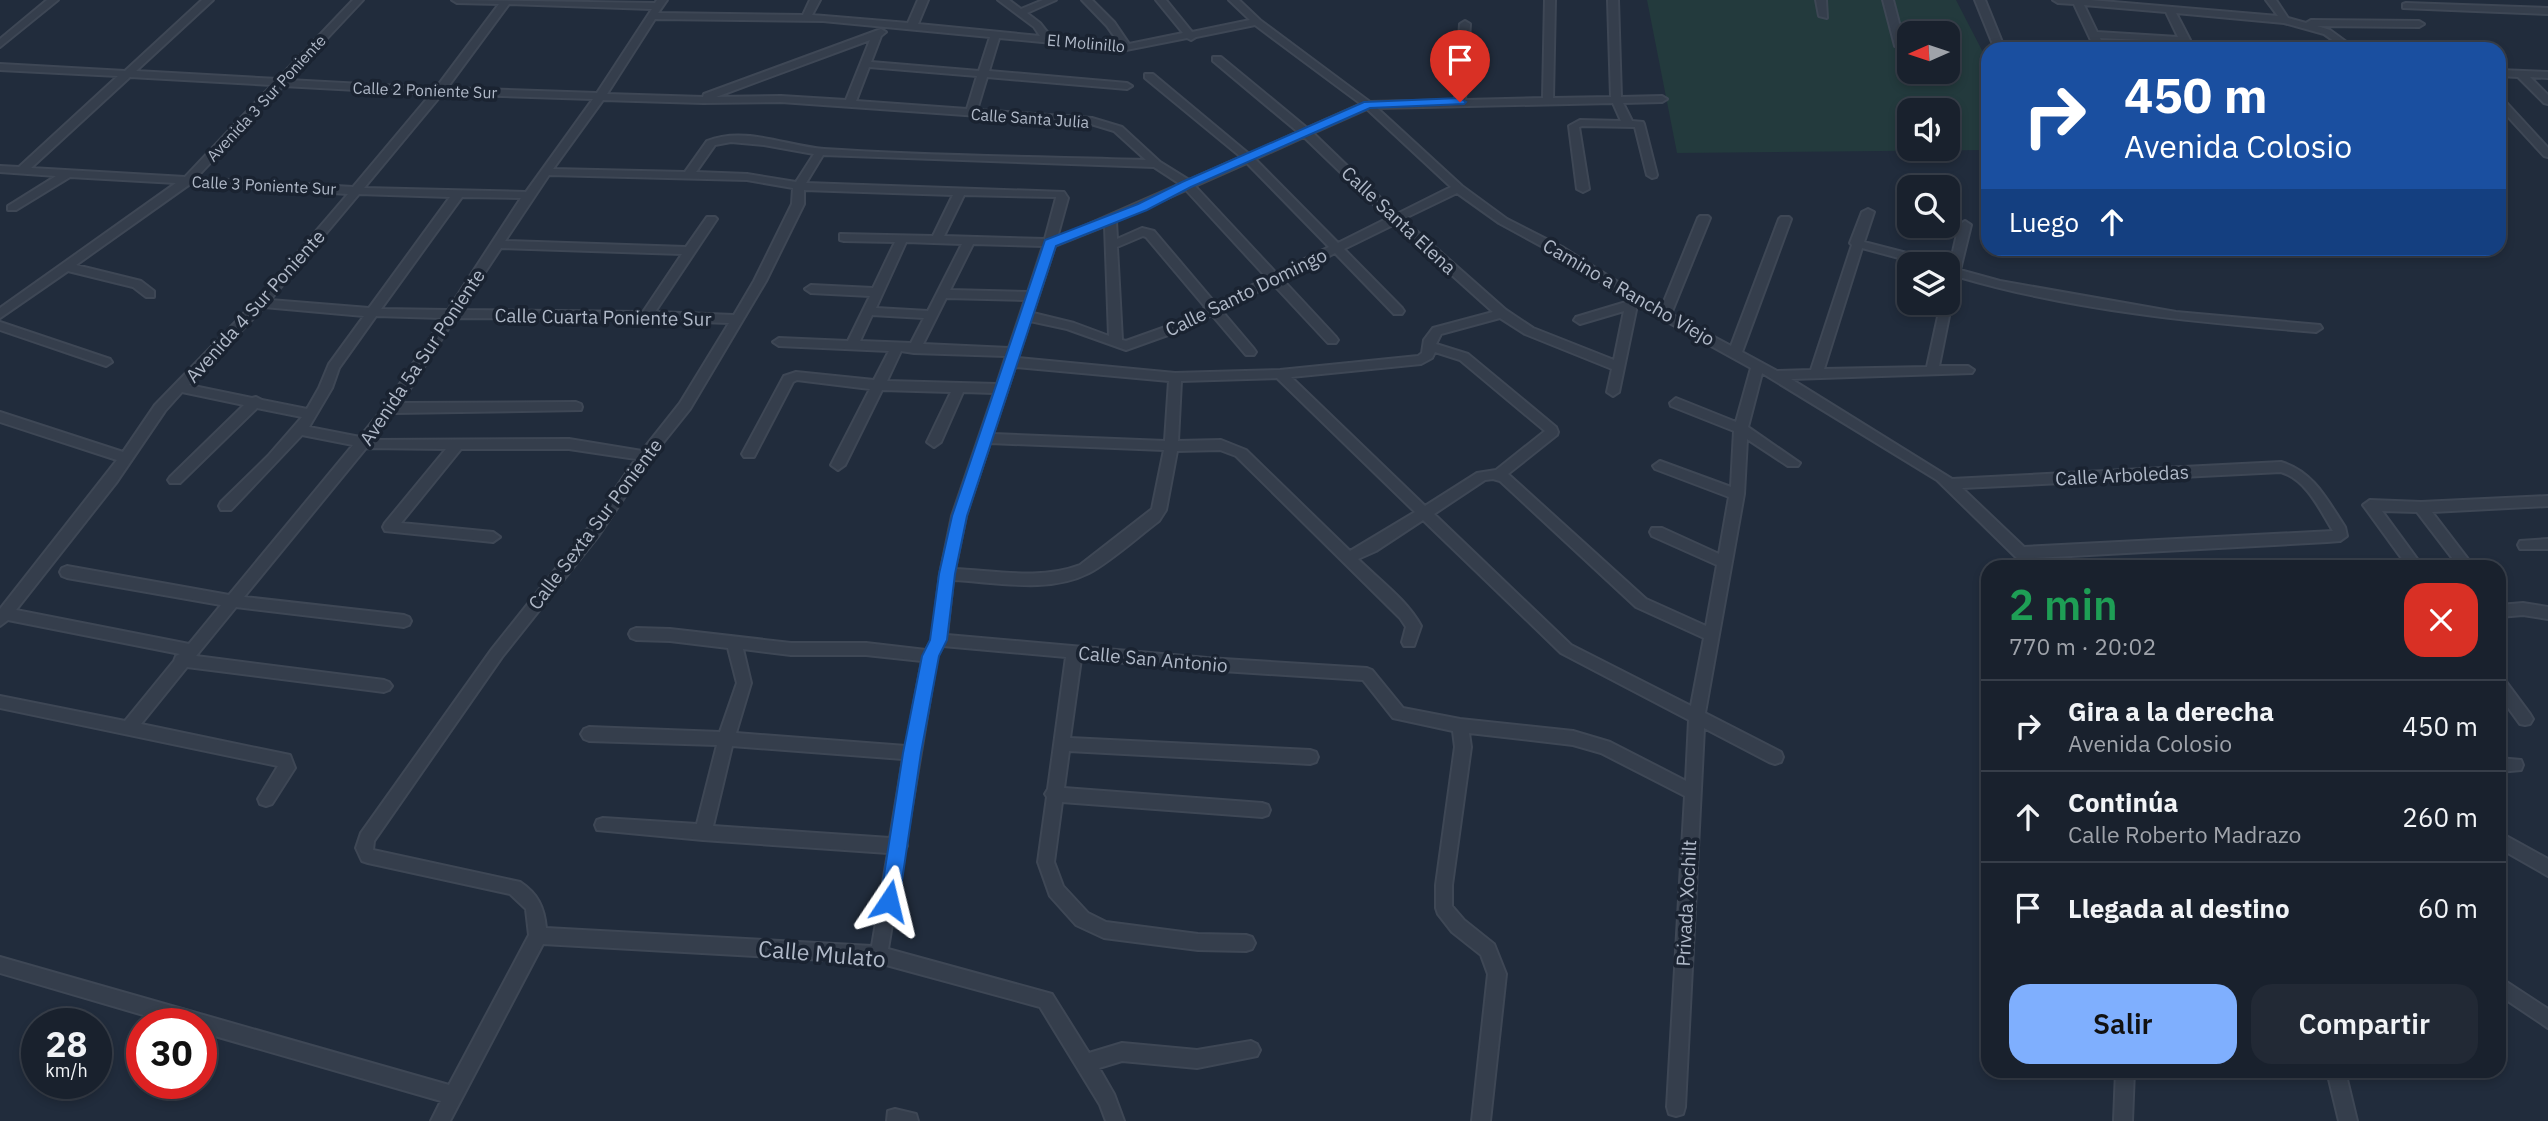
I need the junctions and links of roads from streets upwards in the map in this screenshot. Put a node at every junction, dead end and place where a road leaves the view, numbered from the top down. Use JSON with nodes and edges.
{"nodes":[{"id":1,"x":53,"y":0,"type":"edge"},
{"id":2,"x":208,"y":0,"type":"edge"},
{"id":3,"x":358,"y":0,"type":"edge"},
{"id":4,"x":457,"y":0,"type":"edge"},
{"id":5,"x":815,"y":0,"type":"edge"},
{"id":6,"x":923,"y":0,"type":"edge"},
{"id":7,"x":1003,"y":0,"type":"edge"},
{"id":8,"x":1051,"y":0,"type":"edge"},
{"id":9,"x":1087,"y":0,"type":"edge"},
{"id":10,"x":1161,"y":0,"type":"edge"},
{"id":11,"x":1234,"y":0,"type":"edge"},
{"id":12,"x":1550,"y":0,"type":"edge"},
{"id":13,"x":1613,"y":0,"type":"edge"},
{"id":14,"x":1821,"y":0,"type":"edge"},
{"id":15,"x":1888,"y":0,"type":"edge"},
{"id":16,"x":1980,"y":0,"type":"edge"},
{"id":17,"x":2058,"y":0,"type":"edge"},
{"id":18,"x":2203,"y":0,"type":"edge"},
{"id":19,"x":2271,"y":0,"type":"edge"},
{"id":20,"x":506,"y":1,"type":"edge"},
{"id":21,"x":2077,"y":1,"type":"edge"},
{"id":22,"x":2404,"y":3,"type":"edge"},
{"id":23,"x":658,"y":7,"type":"edge"},
{"id":24,"x":2169,"y":9,"type":"junction"},
{"id":25,"x":2548,"y":11,"type":"edge"},
{"id":26,"x":1021,"y":12,"type":"junction"},
{"id":27,"x":2212,"y":13,"type":"junction"},
{"id":28,"x":1824,"y":16,"type":"dead end"},
{"id":29,"x":806,"y":18,"type":"junction"},
{"id":30,"x":2285,"y":20,"type":"junction"},
{"id":31,"x":1257,"y":22,"type":"junction"},
{"id":32,"x":897,"y":23,"type":"junction"},
{"id":33,"x":2302,"y":23,"type":"junction"},
{"id":34,"x":913,"y":24,"type":"junction"},
{"id":35,"x":1465,"y":24,"type":"dead end"},
{"id":36,"x":877,"y":34,"type":"junction"},
{"id":37,"x":1897,"y":34,"type":"edge"},
{"id":38,"x":2093,"y":35,"type":"junction"},
{"id":39,"x":995,"y":36,"type":"junction"},
{"id":40,"x":1191,"y":37,"type":"junction"},
{"id":41,"x":1048,"y":39,"type":"junction"},
{"id":42,"x":1997,"y":42,"type":"edge"},
{"id":43,"x":2096,"y":42,"type":"edge"},
{"id":44,"x":2341,"y":42,"type":"edge"},
{"id":45,"x":0,"y":44,"type":"edge"},
{"id":46,"x":1126,"y":47,"type":"junction"},
{"id":47,"x":1217,"y":59,"type":"dead end"},
{"id":48,"x":865,"y":64,"type":"junction"},
{"id":49,"x":0,"y":67,"type":"edge"},
{"id":50,"x":2506,"y":73,"type":"edge"},
{"id":51,"x":2520,"y":73,"type":"junction"},
{"id":52,"x":126,"y":74,"type":"junction"},
{"id":53,"x":983,"y":75,"type":"junction"},
{"id":54,"x":2548,"y":75,"type":"edge"},
{"id":55,"x":1149,"y":76,"type":"dead end"},
{"id":56,"x":278,"y":84,"type":"junction"},
{"id":57,"x":1127,"y":86,"type":"dead end"},
{"id":58,"x":439,"y":91,"type":"junction"},
{"id":59,"x":601,"y":95,"type":"junction"},
{"id":60,"x":1548,"y":99,"type":"junction"},
{"id":61,"x":1616,"y":99,"type":"junction"},
{"id":62,"x":1662,"y":99,"type":"dead end"},
{"id":63,"x":699,"y":100,"type":"junction"},
{"id":64,"x":2548,"y":101,"type":"edge"},
{"id":65,"x":1460,"y":102,"type":"junction"},
{"id":66,"x":850,"y":103,"type":"junction"},
{"id":67,"x":1368,"y":105,"type":"junction"},
{"id":68,"x":2506,"y":109,"type":"edge"},
{"id":69,"x":971,"y":114,"type":"junction"},
{"id":70,"x":1627,"y":122,"type":"junction"},
{"id":71,"x":1307,"y":134,"type":"junction"},
{"id":72,"x":820,"y":152,"type":"junction"},
{"id":73,"x":2548,"y":154,"type":"edge"},
{"id":74,"x":1250,"y":159,"type":"junction"},
{"id":75,"x":1156,"y":164,"type":"junction"},
{"id":76,"x":0,"y":169,"type":"edge"},
{"id":77,"x":22,"y":170,"type":"junction"},
{"id":78,"x":545,"y":172,"type":"junction"},
{"id":79,"x":67,"y":174,"type":"junction"},
{"id":80,"x":689,"y":175,"type":"junction"},
{"id":81,"x":1652,"y":175,"type":"dead end"},
{"id":82,"x":188,"y":180,"type":"junction"},
{"id":83,"x":1187,"y":184,"type":"junction"},
{"id":84,"x":801,"y":186,"type":"junction"},
{"id":85,"x":1458,"y":188,"type":"junction"},
{"id":86,"x":1583,"y":189,"type":"dead end"},
{"id":87,"x":356,"y":191,"type":"junction"},
{"id":88,"x":959,"y":193,"type":"junction"},
{"id":89,"x":458,"y":194,"type":"junction"},
{"id":90,"x":529,"y":195,"type":"junction"},
{"id":91,"x":12,"y":208,"type":"dead end"},
{"id":92,"x":1868,"y":212,"type":"dead end"},
{"id":93,"x":1704,"y":218,"type":"dead end"},
{"id":94,"x":711,"y":219,"type":"dead end"},
{"id":95,"x":1396,"y":219,"type":"junction"},
{"id":96,"x":1785,"y":219,"type":"dead end"},
{"id":97,"x":1110,"y":221,"type":"junction"},
{"id":98,"x":1965,"y":225,"type":"dead end"},
{"id":99,"x":844,"y":237,"type":"dead end"},
{"id":100,"x":902,"y":239,"type":"junction"},
{"id":101,"x":936,"y":241,"type":"junction"},
{"id":102,"x":969,"y":242,"type":"junction"},
{"id":103,"x":1050,"y":243,"type":"junction"},
{"id":104,"x":1856,"y":243,"type":"junction"},
{"id":105,"x":500,"y":244,"type":"junction"},
{"id":106,"x":1112,"y":245,"type":"junction"},
{"id":107,"x":1338,"y":248,"type":"junction"},
{"id":108,"x":690,"y":251,"type":"junction"},
{"id":109,"x":1957,"y":252,"type":"edge"},
{"id":110,"x":1897,"y":254,"type":"edge"},
{"id":111,"x":67,"y":267,"type":"junction"},
{"id":112,"x":1960,"y":273,"type":"edge"},
{"id":113,"x":1273,"y":280,"type":"junction"},
{"id":114,"x":811,"y":289,"type":"dead end"},
{"id":115,"x":875,"y":292,"type":"junction"},
{"id":116,"x":150,"y":294,"type":"dead end"},
{"id":117,"x":942,"y":294,"type":"junction"},
{"id":118,"x":1032,"y":296,"type":"junction"},
{"id":119,"x":1632,"y":301,"type":"junction"},
{"id":120,"x":261,"y":303,"type":"junction"},
{"id":121,"x":1213,"y":309,"type":"junction"},
{"id":122,"x":867,"y":311,"type":"junction"},
{"id":123,"x":1398,"y":311,"type":"dead end"},
{"id":124,"x":373,"y":313,"type":"junction"},
{"id":125,"x":1502,"y":313,"type":"junction"},
{"id":126,"x":0,"y":314,"type":"edge"},
{"id":127,"x":451,"y":315,"type":"junction"},
{"id":128,"x":647,"y":315,"type":"junction"},
{"id":129,"x":932,"y":315,"type":"junction"},
{"id":130,"x":1944,"y":315,"type":"edge"},
{"id":131,"x":1026,"y":316,"type":"junction"},
{"id":132,"x":1664,"y":316,"type":"junction"},
{"id":133,"x":735,"y":319,"type":"junction"},
{"id":134,"x":1580,"y":320,"type":"dead end"},
{"id":135,"x":0,"y":326,"type":"edge"},
{"id":136,"x":2316,"y":328,"type":"dead end"},
{"id":137,"x":1332,"y":341,"type":"dead end"},
{"id":138,"x":779,"y":342,"type":"dead end"},
{"id":139,"x":1116,"y":344,"type":"junction"},
{"id":140,"x":852,"y":346,"type":"junction"},
{"id":141,"x":1431,"y":347,"type":"junction"},
{"id":142,"x":897,"y":348,"type":"junction"},
{"id":143,"x":914,"y":349,"type":"junction"},
{"id":144,"x":1250,"y":352,"type":"dead end"},
{"id":145,"x":1735,"y":353,"type":"junction"},
{"id":146,"x":1012,"y":357,"type":"junction"},
{"id":147,"x":106,"y":362,"type":"dead end"},
{"id":148,"x":1758,"y":365,"type":"junction"},
{"id":149,"x":1619,"y":366,"type":"junction"},
{"id":150,"x":1932,"y":370,"type":"junction"},
{"id":151,"x":1968,"y":370,"type":"dead end"},
{"id":152,"x":1817,"y":371,"type":"junction"},
{"id":153,"x":1280,"y":374,"type":"junction"},
{"id":154,"x":1775,"y":374,"type":"junction"},
{"id":155,"x":1175,"y":377,"type":"junction"},
{"id":156,"x":878,"y":385,"type":"junction"},
{"id":157,"x":960,"y":386,"type":"junction"},
{"id":158,"x":182,"y":388,"type":"junction"},
{"id":159,"x":999,"y":389,"type":"junction"},
{"id":160,"x":1613,"y":392,"type":"dead end"},
{"id":161,"x":256,"y":401,"type":"junction"},
{"id":162,"x":1676,"y":403,"type":"dead end"},
{"id":163,"x":576,"y":407,"type":"dead end"},
{"id":164,"x":391,"y":408,"type":"junction"},
{"id":165,"x":310,"y":414,"type":"junction"},
{"id":166,"x":0,"y":416,"type":"edge"},
{"id":167,"x":1741,"y":429,"type":"junction"},
{"id":168,"x":300,"y":430,"type":"junction"},
{"id":169,"x":984,"y":438,"type":"junction"},
{"id":170,"x":934,"y":442,"type":"dead end"},
{"id":171,"x":365,"y":443,"type":"junction"},
{"id":172,"x":458,"y":444,"type":"junction"},
{"id":173,"x":1171,"y":446,"type":"junction"},
{"id":174,"x":749,"y":454,"type":"dead end"},
{"id":175,"x":645,"y":456,"type":"junction"},
{"id":176,"x":126,"y":458,"type":"junction"},
{"id":177,"x":1793,"y":463,"type":"dead end"},
{"id":178,"x":838,"y":465,"type":"dead end"},
{"id":179,"x":1660,"y":466,"type":"dead end"},
{"id":180,"x":1497,"y":475,"type":"junction"},
{"id":181,"x":175,"y":481,"type":"dead end"},
{"id":182,"x":1949,"y":484,"type":"junction"},
{"id":183,"x":1737,"y":494,"type":"junction"},
{"id":184,"x":2547,"y":503,"type":"edge"},
{"id":185,"x":226,"y":506,"type":"dead end"},
{"id":186,"x":2421,"y":507,"type":"junction"},
{"id":187,"x":1423,"y":515,"type":"junction"},
{"id":188,"x":1657,"y":532,"type":"dead end"},
{"id":189,"x":493,"y":537,"type":"dead end"},
{"id":190,"x":2548,"y":544,"type":"edge"},
{"id":191,"x":2525,"y":545,"type":"dead end"},
{"id":192,"x":2020,"y":553,"type":"junction"},
{"id":193,"x":1348,"y":558,"type":"junction"},
{"id":194,"x":2028,"y":560,"type":"edge"},
{"id":195,"x":2411,"y":560,"type":"edge"},
{"id":196,"x":2462,"y":560,"type":"edge"},
{"id":197,"x":1725,"y":563,"type":"junction"},
{"id":198,"x":67,"y":572,"type":"dead end"},
{"id":199,"x":947,"y":574,"type":"junction"},
{"id":200,"x":230,"y":601,"type":"junction"},
{"id":201,"x":2506,"y":610,"type":"edge"},
{"id":202,"x":2548,"y":613,"type":"edge"},
{"id":203,"x":3,"y":617,"type":"edge"},
{"id":204,"x":404,"y":621,"type":"dead end"},
{"id":205,"x":636,"y":634,"type":"dead end"},
{"id":206,"x":1712,"y":635,"type":"junction"},
{"id":207,"x":939,"y":640,"type":"junction"},
{"id":208,"x":1409,"y":642,"type":"dead end"},
{"id":209,"x":734,"y":643,"type":"junction"},
{"id":210,"x":1074,"y":653,"type":"junction"},
{"id":211,"x":186,"y":655,"type":"junction"},
{"id":212,"x":930,"y":656,"type":"junction"},
{"id":213,"x":384,"y":687,"type":"dead end"},
{"id":214,"x":2506,"y":693,"type":"edge"},
{"id":215,"x":0,"y":702,"type":"edge"},
{"id":216,"x":1698,"y":706,"type":"junction"},
{"id":217,"x":2525,"y":719,"type":"dead end"},
{"id":218,"x":1460,"y":726,"type":"junction"},
{"id":219,"x":129,"y":727,"type":"junction"},
{"id":220,"x":589,"y":734,"type":"dead end"},
{"id":221,"x":726,"y":739,"type":"junction"},
{"id":222,"x":1061,"y":744,"type":"junction"},
{"id":223,"x":912,"y":753,"type":"junction"},
{"id":224,"x":1310,"y":757,"type":"dead end"},
{"id":225,"x":1775,"y":757,"type":"dead end"},
{"id":226,"x":1692,"y":792,"type":"junction"},
{"id":227,"x":1053,"y":794,"type":"junction"},
{"id":228,"x":267,"y":799,"type":"dead end"},
{"id":229,"x":1262,"y":810,"type":"dead end"},
{"id":230,"x":603,"y":825,"type":"dead end"},
{"id":231,"x":703,"y":832,"type":"junction"},
{"id":232,"x":2506,"y":843,"type":"edge"},
{"id":233,"x":899,"y":846,"type":"junction"},
{"id":234,"x":2548,"y":868,"type":"edge"},
{"id":235,"x":538,"y":936,"type":"junction"},
{"id":236,"x":1246,"y":943,"type":"dead end"},
{"id":237,"x":879,"y":955,"type":"junction"},
{"id":238,"x":0,"y":965,"type":"edge"},
{"id":239,"x":2506,"y":990,"type":"edge"},
{"id":240,"x":2548,"y":1020,"type":"edge"},
{"id":241,"x":1251,"y":1050,"type":"dead end"},
{"id":242,"x":1085,"y":1063,"type":"junction"},
{"id":243,"x":2125,"y":1078,"type":"edge"},
{"id":244,"x":2338,"y":1078,"type":"edge"},
{"id":245,"x":452,"y":1095,"type":"junction"},
{"id":246,"x":1676,"y":1107,"type":"dead end"},
{"id":247,"x":440,"y":1121,"type":"edge"},
{"id":248,"x":1115,"y":1121,"type":"edge"},
{"id":249,"x":1481,"y":1121,"type":"edge"},
{"id":250,"x":2123,"y":1121,"type":"edge"},
{"id":251,"x":2348,"y":1121,"type":"edge"}],
"edges":[{"from":1,"to":45,"type":"street"},
{"from":2,"to":52,"type":"street"},
{"from":3,"to":56,"type":"street","name":"Avenida 3 Sur Poniente"},
{"from":4,"to":20,"type":"street","name":"El Molinillo"},
{"from":5,"to":29,"type":"street"},
{"from":6,"to":34,"type":"street"},
{"from":7,"to":26,"type":"street"},
{"from":8,"to":26,"type":"street"},
{"from":9,"to":46,"type":"street"},
{"from":10,"to":40,"type":"street"},
{"from":11,"to":31,"type":"street","name":"Camino a Rancho Viejo"},
{"from":12,"to":60,"type":"street"},
{"from":13,"to":61,"type":"street"},
{"from":14,"to":28,"type":"street"},
{"from":15,"to":37,"type":"street"},
{"from":16,"to":42,"type":"street"},
{"from":17,"to":21,"type":"street"},
{"from":18,"to":27,"type":"street"},
{"from":19,"to":30,"type":"street"},
{"from":20,"to":23,"type":"street","name":"El Molinillo"},
{"from":20,"to":58,"type":"street","name":"Avenida 4 Sur Poniente"},
{"from":21,"to":24,"type":"street"},
{"from":21,"to":38,"type":"street"},
{"from":22,"to":25,"type":"street"},
{"from":22,"to":33,"type":"street"},
{"from":23,"to":29,"type":"street","name":"El Molinillo"},
{"from":23,"to":59,"type":"street","name":"Avenida 5a Sur Poniente"},
{"from":24,"to":27,"type":"street"},
{"from":24,"to":38,"type":"street"},
{"from":26,"to":41,"type":"street"},
{"from":27,"to":30,"type":"street"},
{"from":29,"to":32,"type":"street","name":"El Molinillo"},
{"from":30,"to":33,"type":"street"},
{"from":31,"to":40,"type":"street","name":"El Molinillo"},
{"from":31,"to":67,"type":"street","name":"Camino a Rancho Viejo"},
{"from":32,"to":34,"type":"street","name":"El Molinillo"},
{"from":32,"to":36,"type":"street"},
{"from":33,"to":44,"type":"street"},
{"from":34,"to":39,"type":"street","name":"El Molinillo"},
{"from":35,"to":65,"type":"street"},
{"from":36,"to":48,"type":"street"},
{"from":36,"to":63,"type":"street"},
{"from":38,"to":43,"type":"street"},
{"from":39,"to":41,"type":"street","name":"El Molinillo"},
{"from":39,"to":53,"type":"street"},
{"from":40,"to":46,"type":"street","name":"El Molinillo"},
{"from":41,"to":46,"type":"street","name":"El Molinillo"},
{"from":47,"to":71,"type":"street","name":"Calle Santa Elena"},
{"from":48,"to":53,"type":"street"},
{"from":48,"to":66,"type":"street"},
{"from":49,"to":52,"type":"street","name":"Calle 2 Poniente Sur"},
{"from":50,"to":51,"type":"street"},
{"from":51,"to":54,"type":"street"},
{"from":51,"to":64,"type":"street"},
{"from":52,"to":56,"type":"street","name":"Calle 2 Poniente Sur"},
{"from":52,"to":77,"type":"street"},
{"from":53,"to":57,"type":"street"},
{"from":53,"to":69,"type":"street"},
{"from":55,"to":74,"type":"street"},
{"from":56,"to":58,"type":"street","name":"Calle 2 Poniente Sur"},
{"from":56,"to":82,"type":"street","name":"Avenida 3 Sur Poniente"},
{"from":58,"to":59,"type":"street","name":"Calle 2 Poniente Sur"},
{"from":58,"to":87,"type":"street","name":"Avenida 4 Sur Poniente"},
{"from":59,"to":63,"type":"street","name":"Calle 2 Poniente Sur"},
{"from":59,"to":78,"type":"street","name":"Avenida 5a Sur Poniente"},
{"from":60,"to":61,"type":"street"},
{"from":60,"to":65,"type":"street"},
{"from":61,"to":62,"type":"street"},
{"from":61,"to":70,"type":"street"},
{"from":63,"to":66,"type":"street","name":"Calle 2 Poniente Sur"},
{"from":65,"to":67,"type":"street"},
{"from":66,"to":69,"type":"street","name":"Calle Santa Julia"},
{"from":67,"to":71,"type":"street"},
{"from":67,"to":85,"type":"street","name":"Camino a Rancho Viejo"},
{"from":68,"to":73,"type":"street"},
{"from":69,"to":75,"type":"street","name":"Calle Santa Julia"},
{"from":70,"to":81,"type":"street"},
{"from":70,"to":86,"type":"street"},
{"from":71,"to":74,"type":"street"},
{"from":71,"to":95,"type":"street","name":"Calle Santa Elena"},
{"from":72,"to":75,"type":"street"},
{"from":72,"to":80,"type":"street"},
{"from":72,"to":84,"type":"street","name":"Calle Sexta Sur Poniente"},
{"from":74,"to":83,"type":"street"},
{"from":74,"to":107,"type":"street"},
{"from":75,"to":83,"type":"street","name":"Calle Santa Julia"},
{"from":76,"to":77,"type":"street","name":"Calle 3 Poniente Sur"},
{"from":77,"to":79,"type":"street","name":"Calle 3 Poniente Sur"},
{"from":78,"to":80,"type":"street"},
{"from":78,"to":90,"type":"street","name":"Avenida 5a Sur Poniente"},
{"from":79,"to":82,"type":"street","name":"Calle 3 Poniente Sur"},
{"from":79,"to":91,"type":"street"},
{"from":80,"to":84,"type":"street"},
{"from":82,"to":87,"type":"street","name":"Calle 3 Poniente Sur"},
{"from":82,"to":111,"type":"street","name":"Avenida 3 Sur Poniente"},
{"from":83,"to":97,"type":"street"},
{"from":83,"to":113,"type":"street","name":"Calle Santa Julia"},
{"from":84,"to":88,"type":"street"},
{"from":84,"to":133,"type":"street","name":"Calle Sexta Sur Poniente"},
{"from":85,"to":95,"type":"street","name":"Calle Santo Domingo"},
{"from":85,"to":119,"type":"street","name":"Camino a Rancho Viejo"},
{"from":87,"to":89,"type":"street","name":"Calle 3 Poniente Sur"},
{"from":87,"to":120,"type":"street","name":"Avenida 4 Sur Poniente"},
{"from":88,"to":101,"type":"street"},
{"from":88,"to":103,"type":"street"},
{"from":89,"to":90,"type":"street","name":"Calle 3 Poniente Sur"},
{"from":89,"to":124,"type":"street"},
{"from":90,"to":105,"type":"street","name":"Avenida 5a Sur Poniente"},
{"from":92,"to":104,"type":"street"},
{"from":93,"to":132,"type":"street"},
{"from":94,"to":108,"type":"street"},
{"from":95,"to":107,"type":"street","name":"Calle Santo Domingo"},
{"from":95,"to":125,"type":"street","name":"Calle Santa Elena"},
{"from":96,"to":145,"type":"street"},
{"from":97,"to":103,"type":"street"},
{"from":97,"to":106,"type":"street"},
{"from":98,"to":109,"type":"street"},
{"from":99,"to":100,"type":"street"},
{"from":100,"to":101,"type":"street"},
{"from":100,"to":115,"type":"street"},
{"from":101,"to":102,"type":"street"},
{"from":102,"to":103,"type":"street"},
{"from":102,"to":117,"type":"street"},
{"from":103,"to":118,"type":"street"},
{"from":104,"to":110,"type":"street"},
{"from":104,"to":152,"type":"street"},
{"from":105,"to":108,"type":"street"},
{"from":105,"to":127,"type":"street","name":"Avenida 5a Sur Poniente"},
{"from":106,"to":121,"type":"street"},
{"from":106,"to":139,"type":"street"},
{"from":107,"to":113,"type":"street","name":"Calle Santo Domingo"},
{"from":107,"to":123,"type":"street"},
{"from":108,"to":128,"type":"street"},
{"from":111,"to":116,"type":"street"},
{"from":111,"to":126,"type":"street","name":"Avenida 3 Sur Poniente"},
{"from":112,"to":136,"type":"street"},
{"from":113,"to":121,"type":"street","name":"Calle Santo Domingo"},
{"from":113,"to":137,"type":"street","name":"Calle Santa Julia"},
{"from":114,"to":115,"type":"street"},
{"from":115,"to":122,"type":"street"},
{"from":117,"to":118,"type":"street"},
{"from":117,"to":129,"type":"street"},
{"from":118,"to":131,"type":"street"},
{"from":119,"to":132,"type":"street","name":"Camino a Rancho Viejo"},
{"from":119,"to":134,"type":"street"},
{"from":119,"to":149,"type":"street"},
{"from":120,"to":124,"type":"street","name":"Calle Cuarta Poniente Sur"},
{"from":120,"to":158,"type":"street","name":"Avenida 4 Sur Poniente"},
{"from":121,"to":139,"type":"street","name":"Calle Santo Domingo"},
{"from":121,"to":144,"type":"street"},
{"from":122,"to":129,"type":"street"},
{"from":122,"to":140,"type":"street"},
{"from":124,"to":127,"type":"street","name":"Calle Cuarta Poniente Sur"},
{"from":124,"to":165,"type":"street"},
{"from":125,"to":141,"type":"street"},
{"from":125,"to":149,"type":"street","name":"Calle Santa Elena"},
{"from":127,"to":128,"type":"street","name":"Calle Cuarta Poniente Sur"},
{"from":127,"to":164,"type":"street","name":"Avenida 5a Sur Poniente"},
{"from":128,"to":133,"type":"street","name":"Calle Cuarta Poniente Sur"},
{"from":129,"to":143,"type":"street"},
{"from":130,"to":150,"type":"street"},
{"from":131,"to":139,"type":"street"},
{"from":131,"to":146,"type":"street"},
{"from":132,"to":145,"type":"street","name":"Camino a Rancho Viejo"},
{"from":133,"to":175,"type":"street","name":"Calle Sexta Sur Poniente"},
{"from":135,"to":147,"type":"street"},
{"from":138,"to":140,"type":"street"},
{"from":140,"to":142,"type":"street"},
{"from":141,"to":153,"type":"street"},
{"from":141,"to":180,"type":"street"},
{"from":142,"to":143,"type":"street"},
{"from":142,"to":156,"type":"street"},
{"from":143,"to":146,"type":"street"},
{"from":145,"to":148,"type":"street","name":"Camino a Rancho Viejo"},
{"from":146,"to":155,"type":"street"},
{"from":146,"to":159,"type":"street"},
{"from":148,"to":154,"type":"street","name":"Camino a Rancho Viejo"},
{"from":148,"to":167,"type":"street","name":"Privada Xochilt"},
{"from":149,"to":160,"type":"street"},
{"from":150,"to":151,"type":"street"},
{"from":150,"to":152,"type":"street"},
{"from":152,"to":154,"type":"street"},
{"from":153,"to":155,"type":"street"},
{"from":153,"to":187,"type":"street"},
{"from":154,"to":182,"type":"street","name":"Camino a Rancho Viejo"},
{"from":155,"to":173,"type":"street"},
{"from":156,"to":157,"type":"street"},
{"from":156,"to":174,"type":"street"},
{"from":156,"to":178,"type":"street"},
{"from":157,"to":159,"type":"street"},
{"from":157,"to":170,"type":"street"},
{"from":158,"to":161,"type":"street"},
{"from":158,"to":176,"type":"street","name":"Avenida 4 Sur Poniente"},
{"from":159,"to":169,"type":"street"},
{"from":161,"to":165,"type":"street"},
{"from":161,"to":181,"type":"street"},
{"from":162,"to":167,"type":"street"},
{"from":163,"to":164,"type":"street"},
{"from":164,"to":171,"type":"street","name":"Avenida 5a Sur Poniente"},
{"from":165,"to":168,"type":"street"},
{"from":166,"to":176,"type":"street"},
{"from":167,"to":177,"type":"street"},
{"from":167,"to":183,"type":"street","name":"Privada Xochilt"},
{"from":168,"to":171,"type":"street"},
{"from":168,"to":185,"type":"street"},
{"from":169,"to":173,"type":"street"},
{"from":169,"to":199,"type":"street"},
{"from":171,"to":172,"type":"street"},
{"from":171,"to":200,"type":"street","name":"Avenida 5a Sur Poniente"},
{"from":172,"to":175,"type":"street"},
{"from":172,"to":189,"type":"street"},
{"from":173,"to":193,"type":"street"},
{"from":173,"to":199,"type":"street"},
{"from":175,"to":235,"type":"street","name":"Calle Sexta Sur Poniente"},
{"from":176,"to":203,"type":"street","name":"Avenida 4 Sur Poniente"},
{"from":179,"to":183,"type":"street"},
{"from":180,"to":187,"type":"street"},
{"from":180,"to":206,"type":"street"},
{"from":182,"to":192,"type":"street","name":"Camino a Rancho Viejo"},
{"from":182,"to":192,"type":"street","name":"Calle Arboledas"},
{"from":183,"to":197,"type":"street","name":"Privada Xochilt"},
{"from":184,"to":186,"type":"street"},
{"from":186,"to":195,"type":"street"},
{"from":186,"to":196,"type":"street"},
{"from":187,"to":193,"type":"street"},
{"from":187,"to":216,"type":"street"},
{"from":188,"to":197,"type":"street"},
{"from":190,"to":191,"type":"street"},
{"from":192,"to":194,"type":"street","name":"Camino a Rancho Viejo"},
{"from":193,"to":208,"type":"street"},
{"from":197,"to":206,"type":"street","name":"Privada Xochilt"},
{"from":198,"to":200,"type":"street"},
{"from":199,"to":207,"type":"street"},
{"from":200,"to":204,"type":"street"},
{"from":200,"to":211,"type":"street","name":"Avenida 5a Sur Poniente"},
{"from":201,"to":202,"type":"street"},
{"from":203,"to":211,"type":"street"},
{"from":205,"to":209,"type":"street"},
{"from":206,"to":216,"type":"street","name":"Privada Xochilt"},
{"from":207,"to":210,"type":"street","name":"Calle San Antonio"},
{"from":207,"to":212,"type":"street"},
{"from":209,"to":212,"type":"street"},
{"from":209,"to":221,"type":"street"},
{"from":210,"to":218,"type":"street","name":"Calle San Antonio"},
{"from":210,"to":222,"type":"street"},
{"from":211,"to":213,"type":"street"},
{"from":211,"to":219,"type":"street","name":"Avenida 5a Sur Poniente"},
{"from":212,"to":223,"type":"street"},
{"from":214,"to":217,"type":"street"},
{"from":215,"to":219,"type":"street"},
{"from":216,"to":225,"type":"street"},
{"from":216,"to":226,"type":"street","name":"Privada Xochilt"},
{"from":218,"to":226,"type":"street"},
{"from":218,"to":249,"type":"street"},
{"from":219,"to":228,"type":"street"},
{"from":220,"to":221,"type":"street"},
{"from":221,"to":223,"type":"street"},
{"from":221,"to":231,"type":"street"},
{"from":222,"to":224,"type":"street"},
{"from":222,"to":227,"type":"street"},
{"from":223,"to":233,"type":"street"},
{"from":226,"to":246,"type":"street","name":"Privada Xochilt"},
{"from":227,"to":229,"type":"street"},
{"from":227,"to":236,"type":"street"},
{"from":230,"to":231,"type":"street"},
{"from":231,"to":233,"type":"street"},
{"from":232,"to":234,"type":"street"},
{"from":233,"to":237,"type":"street"},
{"from":235,"to":237,"type":"street","name":"Calle Mulato"},
{"from":235,"to":245,"type":"street"},
{"from":237,"to":242,"type":"street","name":"Calle Mulato"},
{"from":238,"to":245,"type":"street"},
{"from":239,"to":240,"type":"street"},
{"from":241,"to":242,"type":"street"},
{"from":242,"to":248,"type":"street","name":"Calle Mulato"},
{"from":243,"to":250,"type":"street"},
{"from":244,"to":251,"type":"street"},
{"from":245,"to":247,"type":"street"}]}
